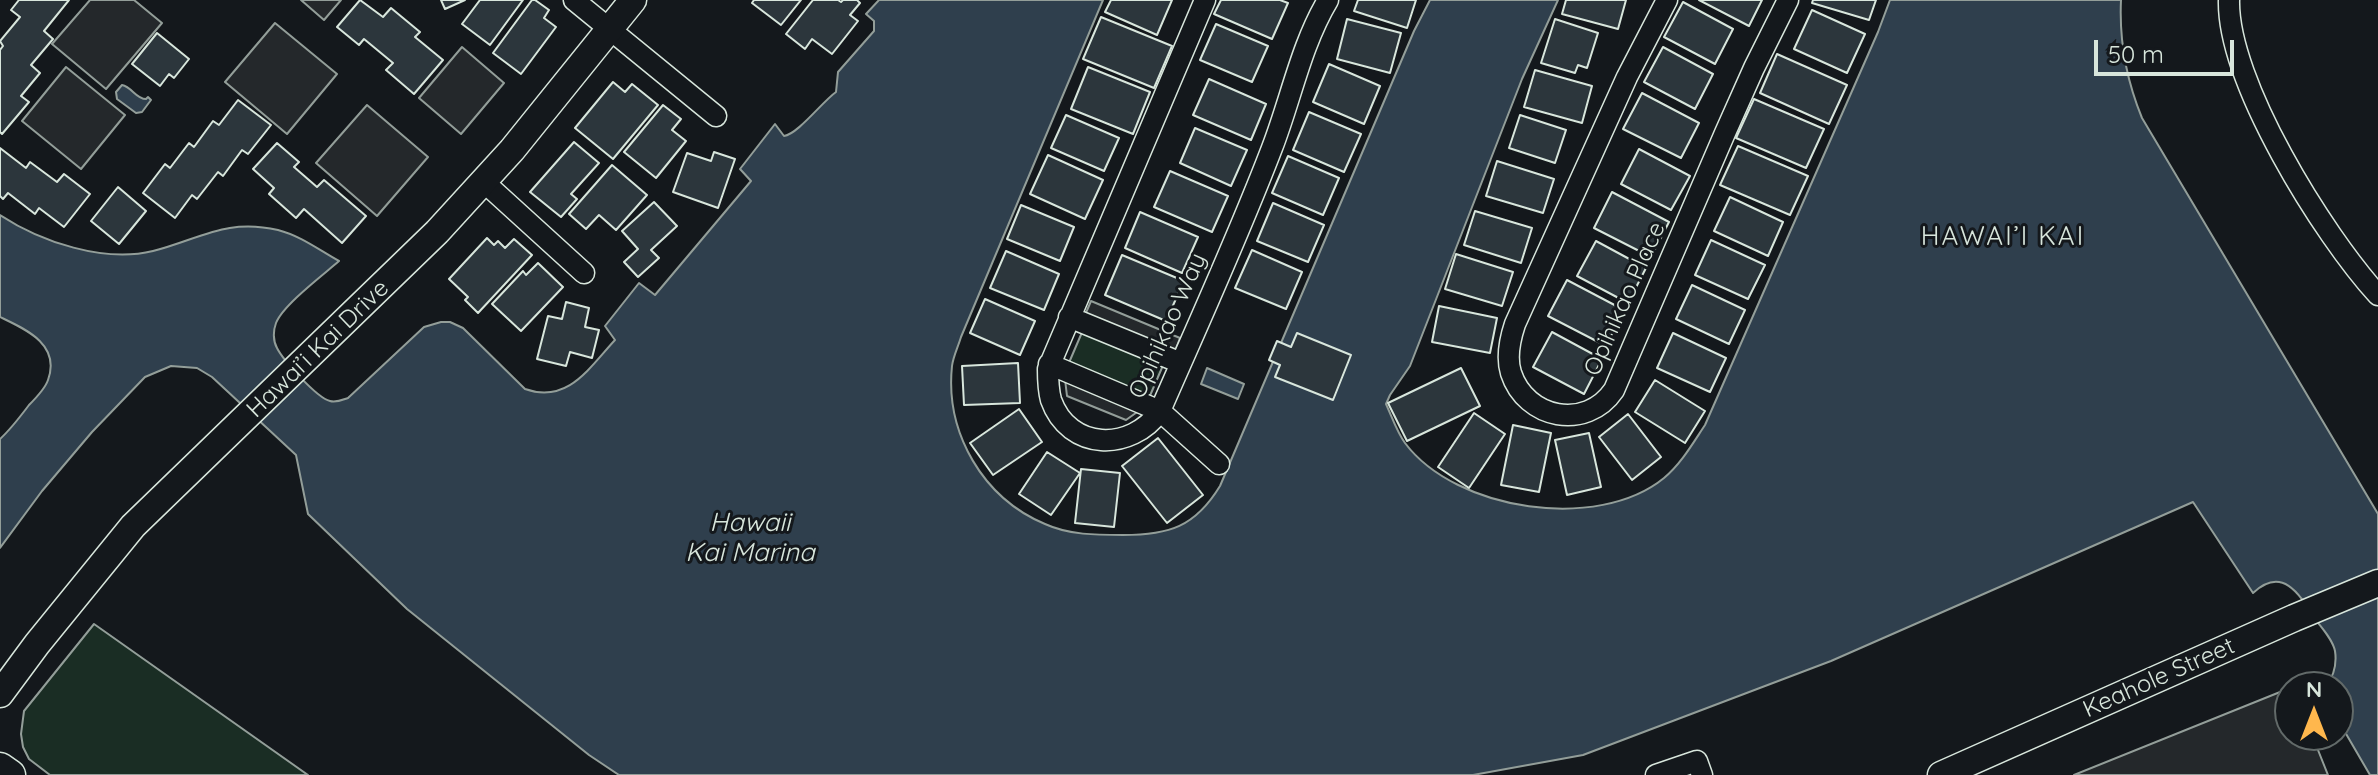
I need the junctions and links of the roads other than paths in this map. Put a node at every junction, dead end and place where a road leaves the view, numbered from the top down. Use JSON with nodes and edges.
{"nodes":[{"id":1,"x":574,"y":0,"type":"edge"},
{"id":2,"x":633,"y":0,"type":"edge"},
{"id":3,"x":1205,"y":0,"type":"edge"},
{"id":4,"x":1328,"y":0,"type":"edge"},
{"id":5,"x":1667,"y":0,"type":"edge"},
{"id":6,"x":1788,"y":0,"type":"edge"},
{"id":7,"x":2229,"y":0,"type":"edge"},
{"id":8,"x":610,"y":29,"type":"junction"},
{"id":9,"x":716,"y":116,"type":"dead end"},
{"id":10,"x":484,"y":182,"type":"junction"},
{"id":11,"x":584,"y":273,"type":"dead end"},
{"id":12,"x":2378,"y":295,"type":"edge"},
{"id":13,"x":1069,"y":317,"type":"junction"},
{"id":14,"x":1181,"y":363,"type":"junction"},
{"id":15,"x":1049,"y":364,"type":"junction"},
{"id":16,"x":1160,"y":411,"type":"junction"},
{"id":17,"x":1219,"y":464,"type":"dead end"},
{"id":18,"x":2378,"y":583,"type":"edge"},
{"id":19,"x":0,"y":694,"type":"edge"},
{"id":20,"x":0,"y":768,"type":"edge"},
{"id":21,"x":1958,"y":771,"type":"edge"},
{"id":22,"x":1661,"y":774,"type":"edge"},
{"id":23,"x":10,"y":775,"type":"edge"},
{"id":24,"x":1702,"y":775,"type":"edge"}],
"edges":[{"from":1,"to":8,"type":"street"},
{"from":2,"to":8,"type":"main road","name":"Hawai’i Kai Drive"},
{"from":3,"to":13,"type":"street","name":"Opihikao Way"},
{"from":4,"to":14,"type":"street","name":"Opihikao Way"},
{"from":5,"to":6,"type":"street","name":"Opihikao Place"},
{"from":7,"to":12,"type":"street"},
{"from":8,"to":9,"type":"street"},
{"from":8,"to":10,"type":"main road","name":"Hawai’i Kai Drive"},
{"from":10,"to":11,"type":"street"},
{"from":10,"to":19,"type":"main road","name":"Hawai’i Kai Drive"},
{"from":13,"to":14,"type":"street"},
{"from":13,"to":15,"type":"street","name":"Opihikao Way"},
{"from":14,"to":16,"type":"street","name":"Opihikao Way"},
{"from":15,"to":16,"type":"street"},
{"from":15,"to":16,"type":"street","name":"Opihikao Way"},
{"from":16,"to":17,"type":"street"},
{"from":18,"to":21,"type":"main road","name":"Keahole Street"},
{"from":20,"to":23,"type":"highway"},
{"from":22,"to":24,"type":"street"}]}
